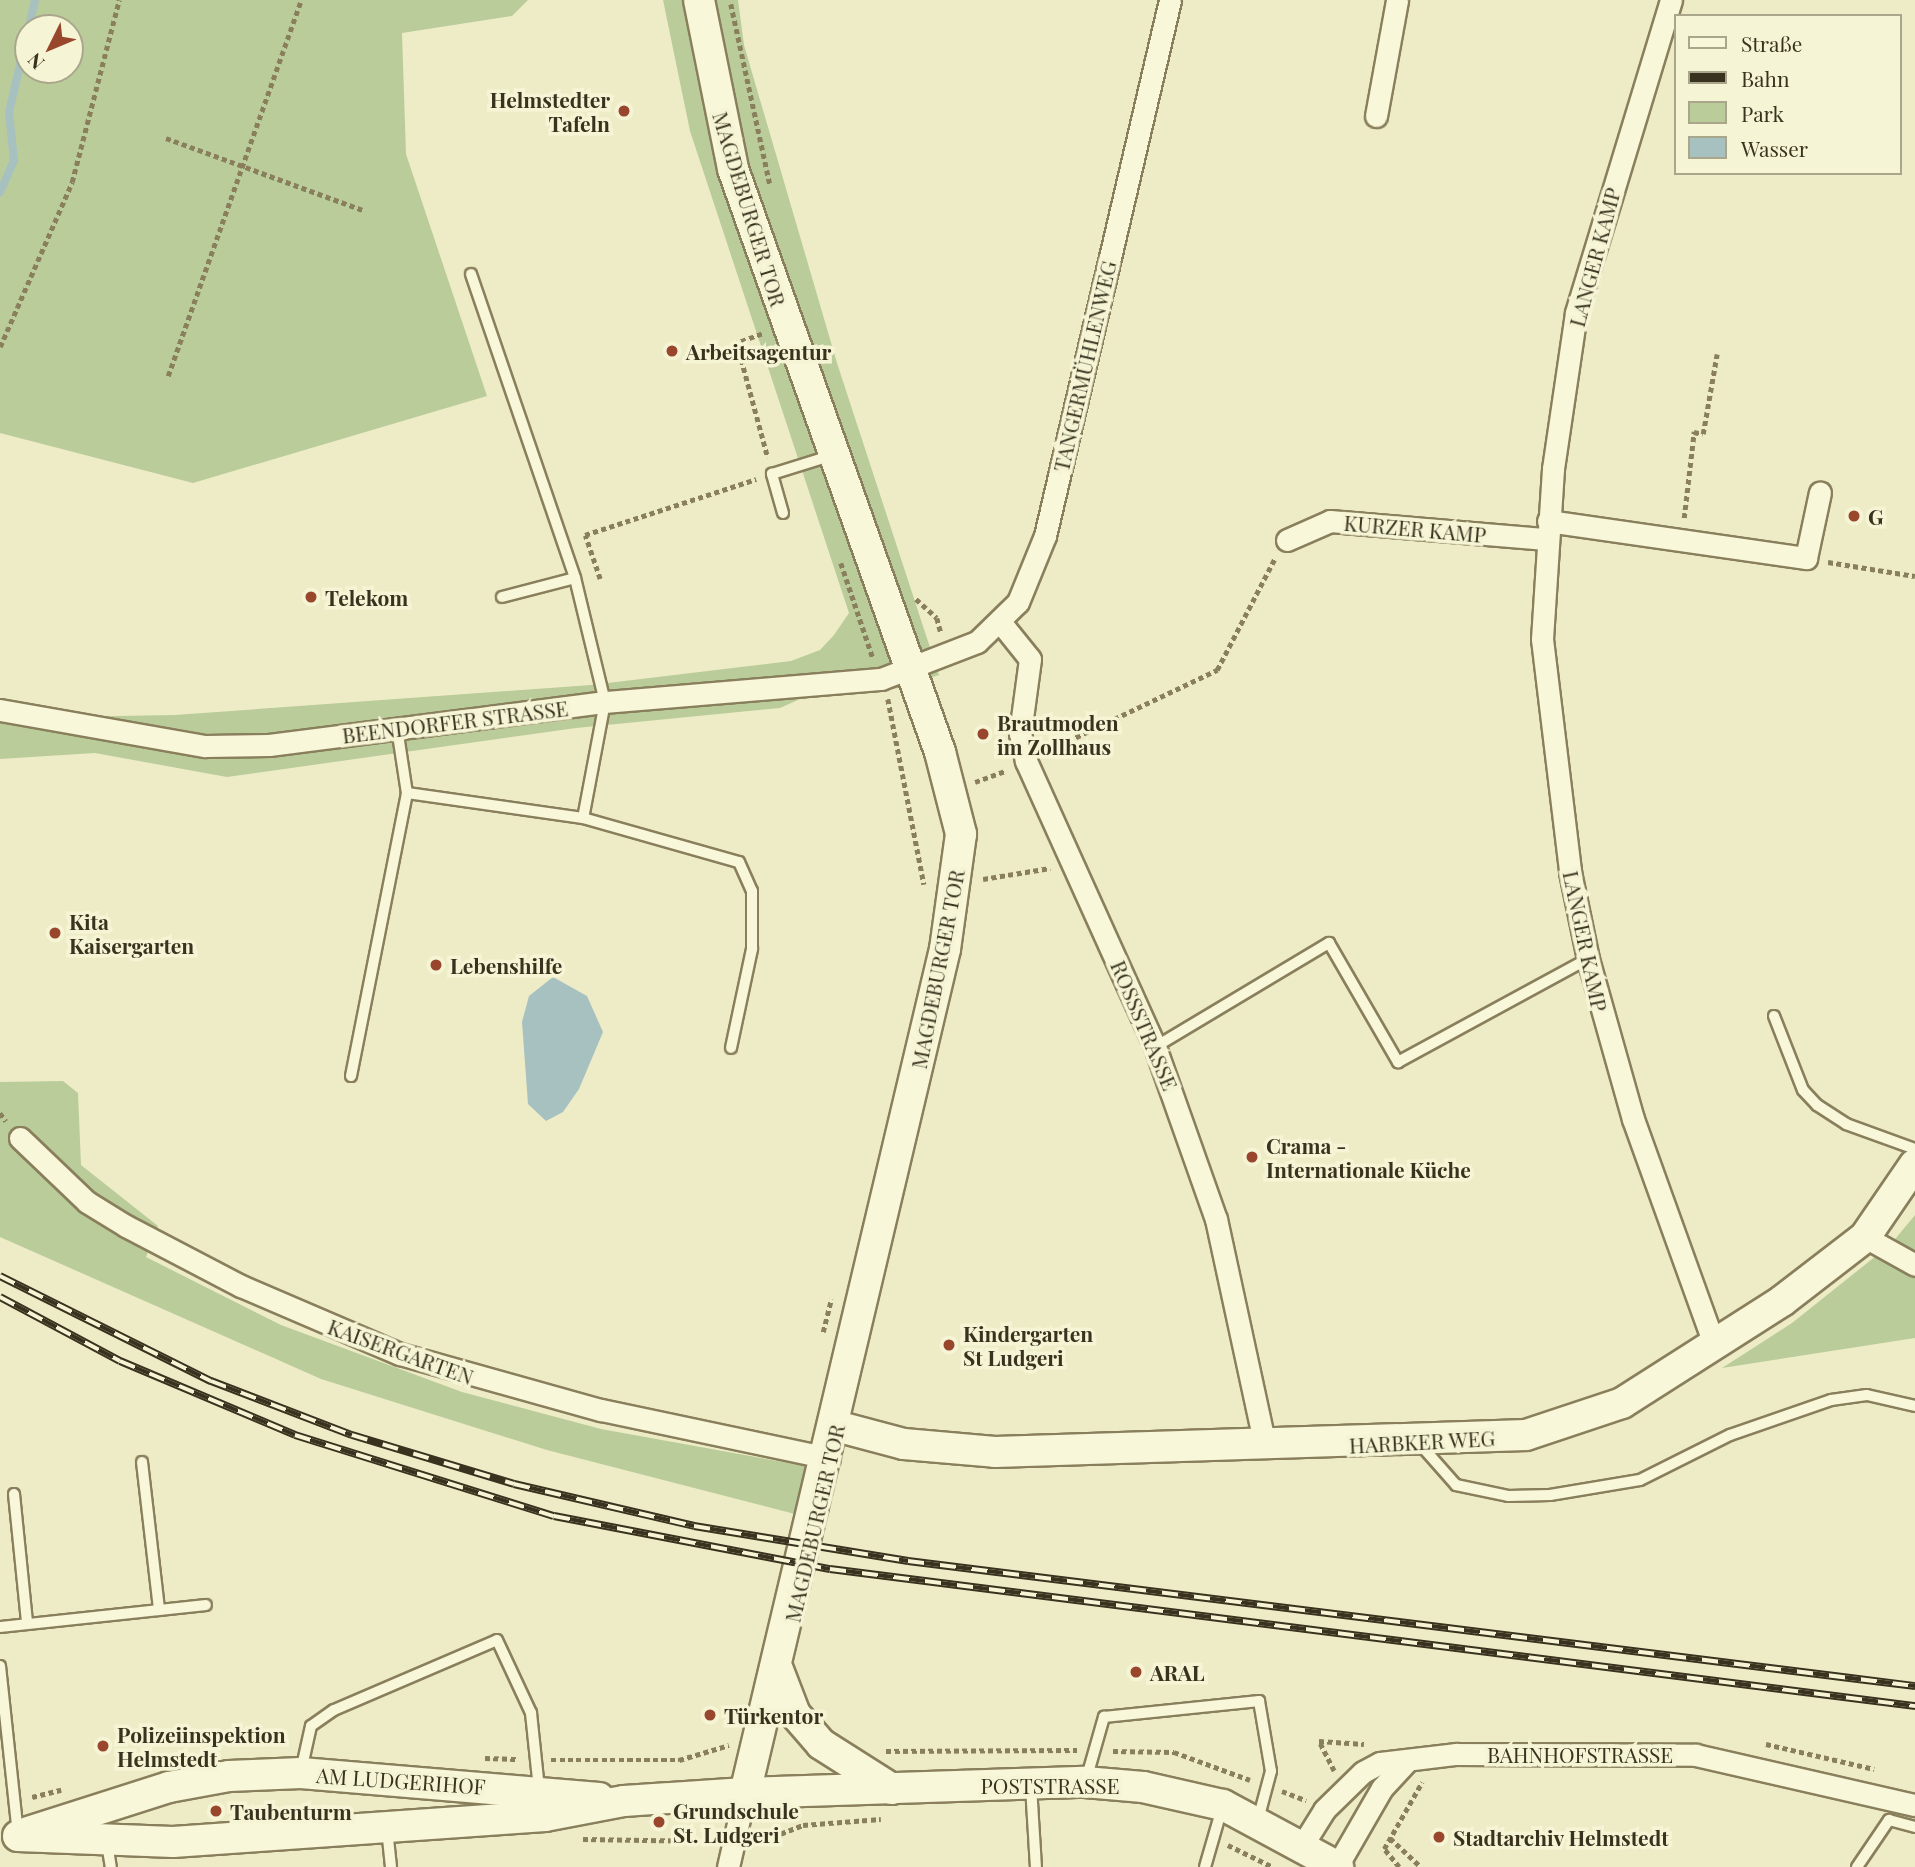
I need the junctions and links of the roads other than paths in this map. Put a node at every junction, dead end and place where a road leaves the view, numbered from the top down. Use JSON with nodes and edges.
{"nodes":[{"id":1,"x":699,"y":0,"type":"edge"},
{"id":2,"x":1170,"y":0,"type":"edge"},
{"id":3,"x":1397,"y":0,"type":"edge"},
{"id":4,"x":1671,"y":0,"type":"edge"},
{"id":5,"x":1376,"y":116,"type":"dead end"},
{"id":6,"x":471,"y":274,"type":"dead end"},
{"id":7,"x":833,"y":455,"type":"junction"},
{"id":8,"x":1820,"y":492,"type":"dead end"},
{"id":9,"x":783,"y":513,"type":"dead end"},
{"id":10,"x":1547,"y":530,"type":"junction"},
{"id":11,"x":1287,"y":540,"type":"road end"},
{"id":12,"x":575,"y":578,"type":"junction"},
{"id":13,"x":502,"y":597,"type":"dead end"},
{"id":14,"x":1001,"y":623,"type":"junction"},
{"id":15,"x":911,"y":672,"type":"junction"},
{"id":16,"x":605,"y":702,"type":"junction"},
{"id":17,"x":0,"y":710,"type":"edge"},
{"id":18,"x":397,"y":728,"type":"junction"},
{"id":19,"x":407,"y":793,"type":"junction"},
{"id":20,"x":583,"y":818,"type":"junction"},
{"id":21,"x":1588,"y":959,"type":"junction"},
{"id":22,"x":1774,"y":1016,"type":"dead end"},
{"id":23,"x":1155,"y":1047,"type":"junction"},
{"id":24,"x":731,"y":1048,"type":"dead end"},
{"id":25,"x":351,"y":1076,"type":"dead end"},
{"id":26,"x":20,"y":1138,"type":"dead end"},
{"id":27,"x":1915,"y":1149,"type":"edge"},
{"id":28,"x":1915,"y":1164,"type":"edge"},
{"id":29,"x":1865,"y":1237,"type":"junction"},
{"id":30,"x":1915,"y":1265,"type":"edge"},
{"id":31,"x":1714,"y":1344,"type":"junction"},
{"id":32,"x":1915,"y":1406,"type":"edge"},
{"id":33,"x":836,"y":1426,"type":"junction"},
{"id":34,"x":1419,"y":1443,"type":"junction"},
{"id":35,"x":1265,"y":1446,"type":"junction"},
{"id":36,"x":829,"y":1458,"type":"junction"},
{"id":37,"x":142,"y":1462,"type":"dead end"},
{"id":38,"x":14,"y":1494,"type":"dead end"},
{"id":39,"x":206,"y":1605,"type":"dead end"},
{"id":40,"x":159,"y":1610,"type":"junction"},
{"id":41,"x":27,"y":1623,"type":"junction"},
{"id":42,"x":0,"y":1627,"type":"edge"},
{"id":43,"x":0,"y":1667,"type":"edge"},
{"id":44,"x":778,"y":1670,"type":"junction"},
{"id":45,"x":1408,"y":1760,"type":"junction"},
{"id":46,"x":301,"y":1773,"type":"junction"},
{"id":47,"x":1031,"y":1782,"type":"junction"},
{"id":48,"x":1085,"y":1783,"type":"junction"},
{"id":49,"x":538,"y":1788,"type":"junction"},
{"id":50,"x":892,"y":1789,"type":"junction"},
{"id":51,"x":745,"y":1793,"type":"junction"},
{"id":52,"x":624,"y":1801,"type":"junction"},
{"id":53,"x":1223,"y":1805,"type":"junction"},
{"id":54,"x":1915,"y":1805,"type":"edge"},
{"id":55,"x":1258,"y":1820,"type":"junction"},
{"id":56,"x":387,"y":1826,"type":"junction"},
{"id":57,"x":1915,"y":1827,"type":"edge"},
{"id":58,"x":9,"y":1837,"type":"edge"},
{"id":59,"x":1303,"y":1844,"type":"junction"},
{"id":60,"x":109,"y":1855,"type":"edge"},
{"id":61,"x":391,"y":1867,"type":"edge"},
{"id":62,"x":728,"y":1867,"type":"edge"},
{"id":63,"x":1036,"y":1867,"type":"edge"},
{"id":64,"x":1205,"y":1867,"type":"edge"},
{"id":65,"x":1337,"y":1867,"type":"edge"},
{"id":66,"x":1857,"y":1867,"type":"edge"}],
"edges":[{"from":1,"to":7,"type":"main road","name":"MAGDEBURGER TOR"},
{"from":2,"to":14,"type":"street","name":"TANGERMÜHLENWEG"},
{"from":3,"to":5,"type":"street"},
{"from":4,"to":10,"type":"street","name":"LANGER KAMP"},
{"from":6,"to":12,"type":"lane"},
{"from":7,"to":9,"type":"lane"},
{"from":7,"to":15,"type":"main road","name":"MAGDEBURGER TOR"},
{"from":8,"to":10,"type":"street"},
{"from":10,"to":11,"type":"street","name":"KURZER KAMP"},
{"from":10,"to":21,"type":"street","name":"LANGER KAMP"},
{"from":12,"to":13,"type":"lane"},
{"from":12,"to":16,"type":"lane"},
{"from":14,"to":15,"type":"street","name":"TANGERMÜHLENWEG"},
{"from":14,"to":23,"type":"street","name":"ROSSSTRASSE"},
{"from":15,"to":16,"type":"street","name":"BEENDORFER STRASSE"},
{"from":15,"to":33,"type":"main road","name":"MAGDEBURGER TOR"},
{"from":16,"to":18,"type":"street","name":"BEENDORFER STRASSE"},
{"from":16,"to":20,"type":"lane"},
{"from":17,"to":18,"type":"street","name":"BEENDORFER STRASSE"},
{"from":18,"to":19,"type":"lane"},
{"from":19,"to":20,"type":"lane"},
{"from":19,"to":25,"type":"lane"},
{"from":20,"to":24,"type":"lane"},
{"from":21,"to":23,"type":"lane"},
{"from":21,"to":31,"type":"street","name":"LANGER KAMP"},
{"from":22,"to":27,"type":"lane"},
{"from":23,"to":35,"type":"street","name":"ROSSSTRASSE"},
{"from":26,"to":36,"type":"street","name":"KAISERGARTEN"},
{"from":28,"to":29,"type":"main road","name":"HARBKER WEG"},
{"from":29,"to":30,"type":"street"},
{"from":29,"to":31,"type":"main road","name":"HARBKER WEG"},
{"from":31,"to":34,"type":"main road","name":"HARBKER WEG"},
{"from":32,"to":34,"type":"lane"},
{"from":33,"to":35,"type":"main road","name":"HARBKER WEG"},
{"from":33,"to":36,"type":"main road","name":"MAGDEBURGER TOR"},
{"from":34,"to":35,"type":"main road","name":"HARBKER WEG"},
{"from":36,"to":44,"type":"main road","name":"MAGDEBURGER TOR"},
{"from":37,"to":40,"type":"lane"},
{"from":38,"to":41,"type":"lane"},
{"from":39,"to":40,"type":"lane"},
{"from":40,"to":41,"type":"lane"},
{"from":41,"to":42,"type":"lane"},
{"from":43,"to":58,"type":"lane"},
{"from":44,"to":50,"type":"main road"},
{"from":44,"to":51,"type":"main road","name":"MAGDEBURGER TOR"},
{"from":45,"to":54,"type":"street","name":"BAHNHOFSTRASSE"},
{"from":45,"to":59,"type":"street","name":"BAHNHOFSTRASSE"},
{"from":45,"to":65,"type":"street"},
{"from":46,"to":49,"type":"main road","name":"AM LUDGERIHOF"},
{"from":46,"to":49,"type":"lane"},
{"from":46,"to":58,"type":"main road","name":"AM LUDGERIHOF"},
{"from":47,"to":48,"type":"main road","name":"POSTSTRASSE"},
{"from":47,"to":50,"type":"main road","name":"POSTSTRASSE"},
{"from":47,"to":63,"type":"lane"},
{"from":48,"to":53,"type":"main road","name":"POSTSTRASSE"},
{"from":48,"to":55,"type":"lane"},
{"from":49,"to":52,"type":"main road","name":"AM LUDGERIHOF"},
{"from":50,"to":51,"type":"main road","name":"POSTSTRASSE"},
{"from":51,"to":52,"type":"main road","name":"AM LUDGERIHOF"},
{"from":51,"to":62,"type":"street"},
{"from":52,"to":56,"type":"main road","name":"AM LUDGERIHOF"},
{"from":53,"to":55,"type":"main road","name":"POSTSTRASSE"},
{"from":53,"to":64,"type":"lane"},
{"from":55,"to":59,"type":"main road","name":"POSTSTRASSE"},
{"from":56,"to":60,"type":"main road","name":"AM LUDGERIHOF"},
{"from":56,"to":61,"type":"lane"},
{"from":57,"to":66,"type":"lane"},
{"from":58,"to":60,"type":"main road","name":"AM LUDGERIHOF"},
{"from":59,"to":65,"type":"main road","name":"POSTSTRASSE"}]}
